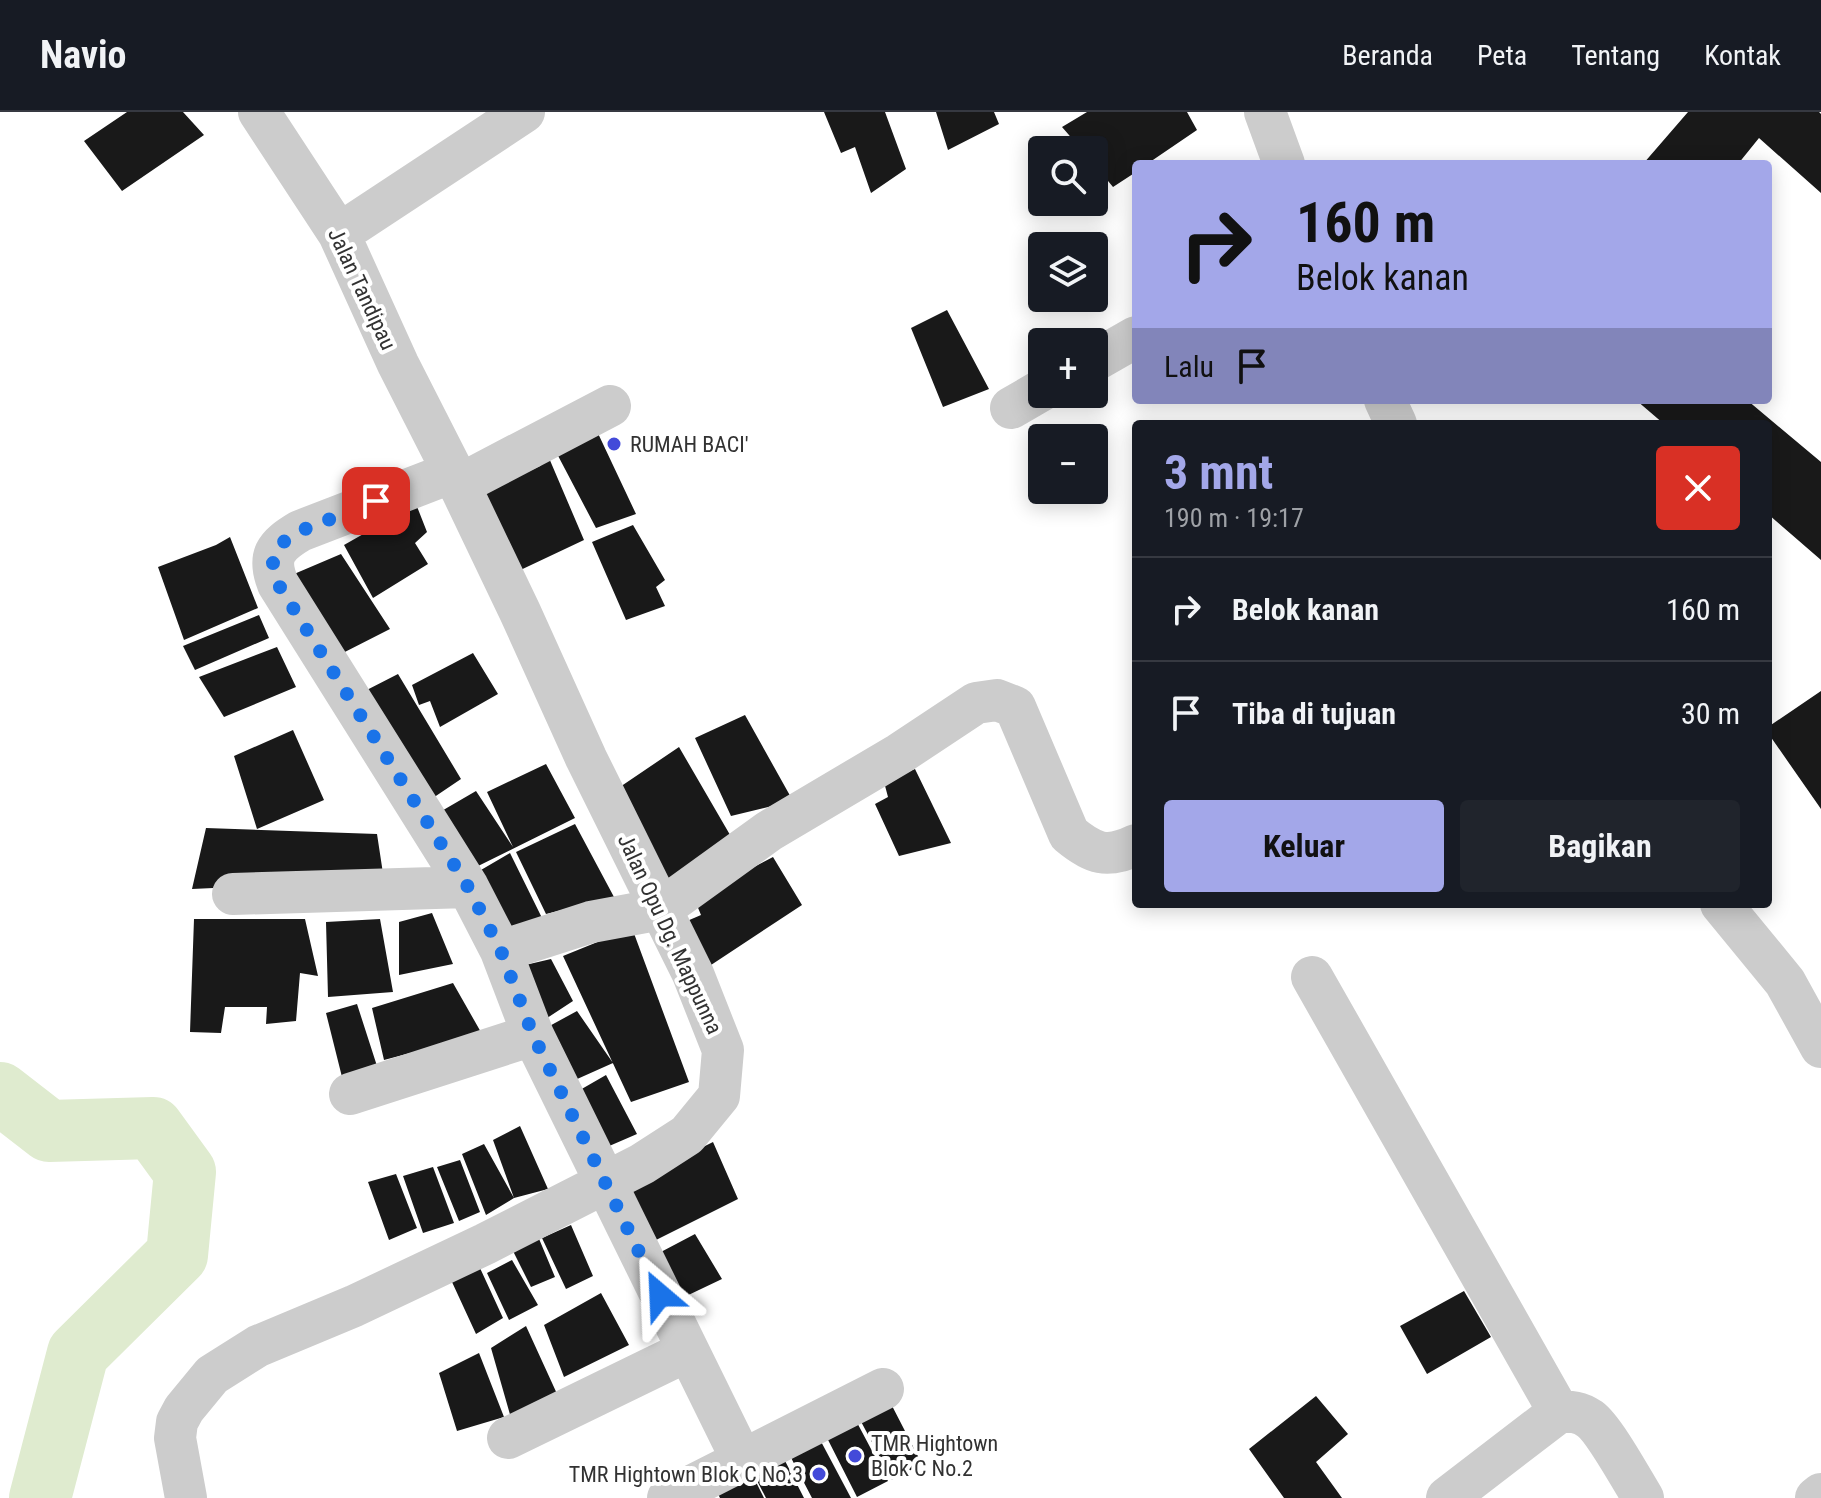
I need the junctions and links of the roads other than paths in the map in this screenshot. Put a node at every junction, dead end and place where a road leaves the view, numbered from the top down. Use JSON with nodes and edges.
{"nodes":[{"id":1,"x":259,"y":112,"type":"edge"},
{"id":2,"x":524,"y":112,"type":"edge"},
{"id":3,"x":1265,"y":112,"type":"edge"},
{"id":4,"x":1283,"y":160,"type":"edge"},
{"id":5,"x":339,"y":234,"type":"junction"},
{"id":6,"x":1132,"y":339,"type":"edge"},
{"id":7,"x":1108,"y":353,"type":"edge"},
{"id":8,"x":610,"y":406,"type":"dead end"},
{"id":9,"x":456,"y":479,"type":"junction"},
{"id":10,"x":1132,"y":847,"type":"edge"},
{"id":11,"x":468,"y":887,"type":"junction"},
{"id":12,"x":233,"y":894,"type":"dead end"},
{"id":13,"x":1724,"y":908,"type":"edge"},
{"id":14,"x":661,"y":909,"type":"junction"},
{"id":15,"x":501,"y":951,"type":"junction"},
{"id":16,"x":1312,"y":977,"type":"dead end"},
{"id":17,"x":533,"y":1035,"type":"junction"},
{"id":18,"x":1821,"y":1047,"type":"edge"},
{"id":19,"x":350,"y":1094,"type":"dead end"},
{"id":20,"x":605,"y":1183,"type":"junction"},
{"id":21,"x":687,"y":1351,"type":"junction"},
{"id":22,"x":883,"y":1389,"type":"dead end"},
{"id":23,"x":1559,"y":1412,"type":"junction"},
{"id":24,"x":508,"y":1438,"type":"dead end"},
{"id":25,"x":742,"y":1460,"type":"junction"},
{"id":26,"x":186,"y":1498,"type":"edge"},
{"id":27,"x":668,"y":1498,"type":"edge"},
{"id":28,"x":1447,"y":1498,"type":"edge"},
{"id":29,"x":1643,"y":1498,"type":"edge"}],
"edges":[{"from":1,"to":5,"type":"street","name":"Jalan Tandipau"},
{"from":2,"to":5,"type":"street"},
{"from":3,"to":4,"type":"street"},
{"from":5,"to":9,"type":"street","name":"Jalan Tandipau"},
{"from":6,"to":7,"type":"street"},
{"from":8,"to":9,"type":"street"},
{"from":9,"to":11,"type":"street"},
{"from":9,"to":14,"type":"street","name":"Jalan Opu Dg. Mappunna"},
{"from":10,"to":14,"type":"street"},
{"from":11,"to":12,"type":"street"},
{"from":11,"to":15,"type":"street"},
{"from":13,"to":18,"type":"street"},
{"from":14,"to":15,"type":"street"},
{"from":14,"to":20,"type":"street","name":"Jalan Opu Dg. Mappunna"},
{"from":15,"to":17,"type":"street"},
{"from":16,"to":23,"type":"street"},
{"from":17,"to":19,"type":"street"},
{"from":17,"to":20,"type":"street"},
{"from":20,"to":21,"type":"street"},
{"from":20,"to":26,"type":"street","name":"Jalan Opu Dg. Mappunna"},
{"from":21,"to":24,"type":"street"},
{"from":21,"to":25,"type":"street"},
{"from":22,"to":25,"type":"street"},
{"from":23,"to":28,"type":"street"},
{"from":23,"to":29,"type":"street"},
{"from":25,"to":27,"type":"street"}]}
